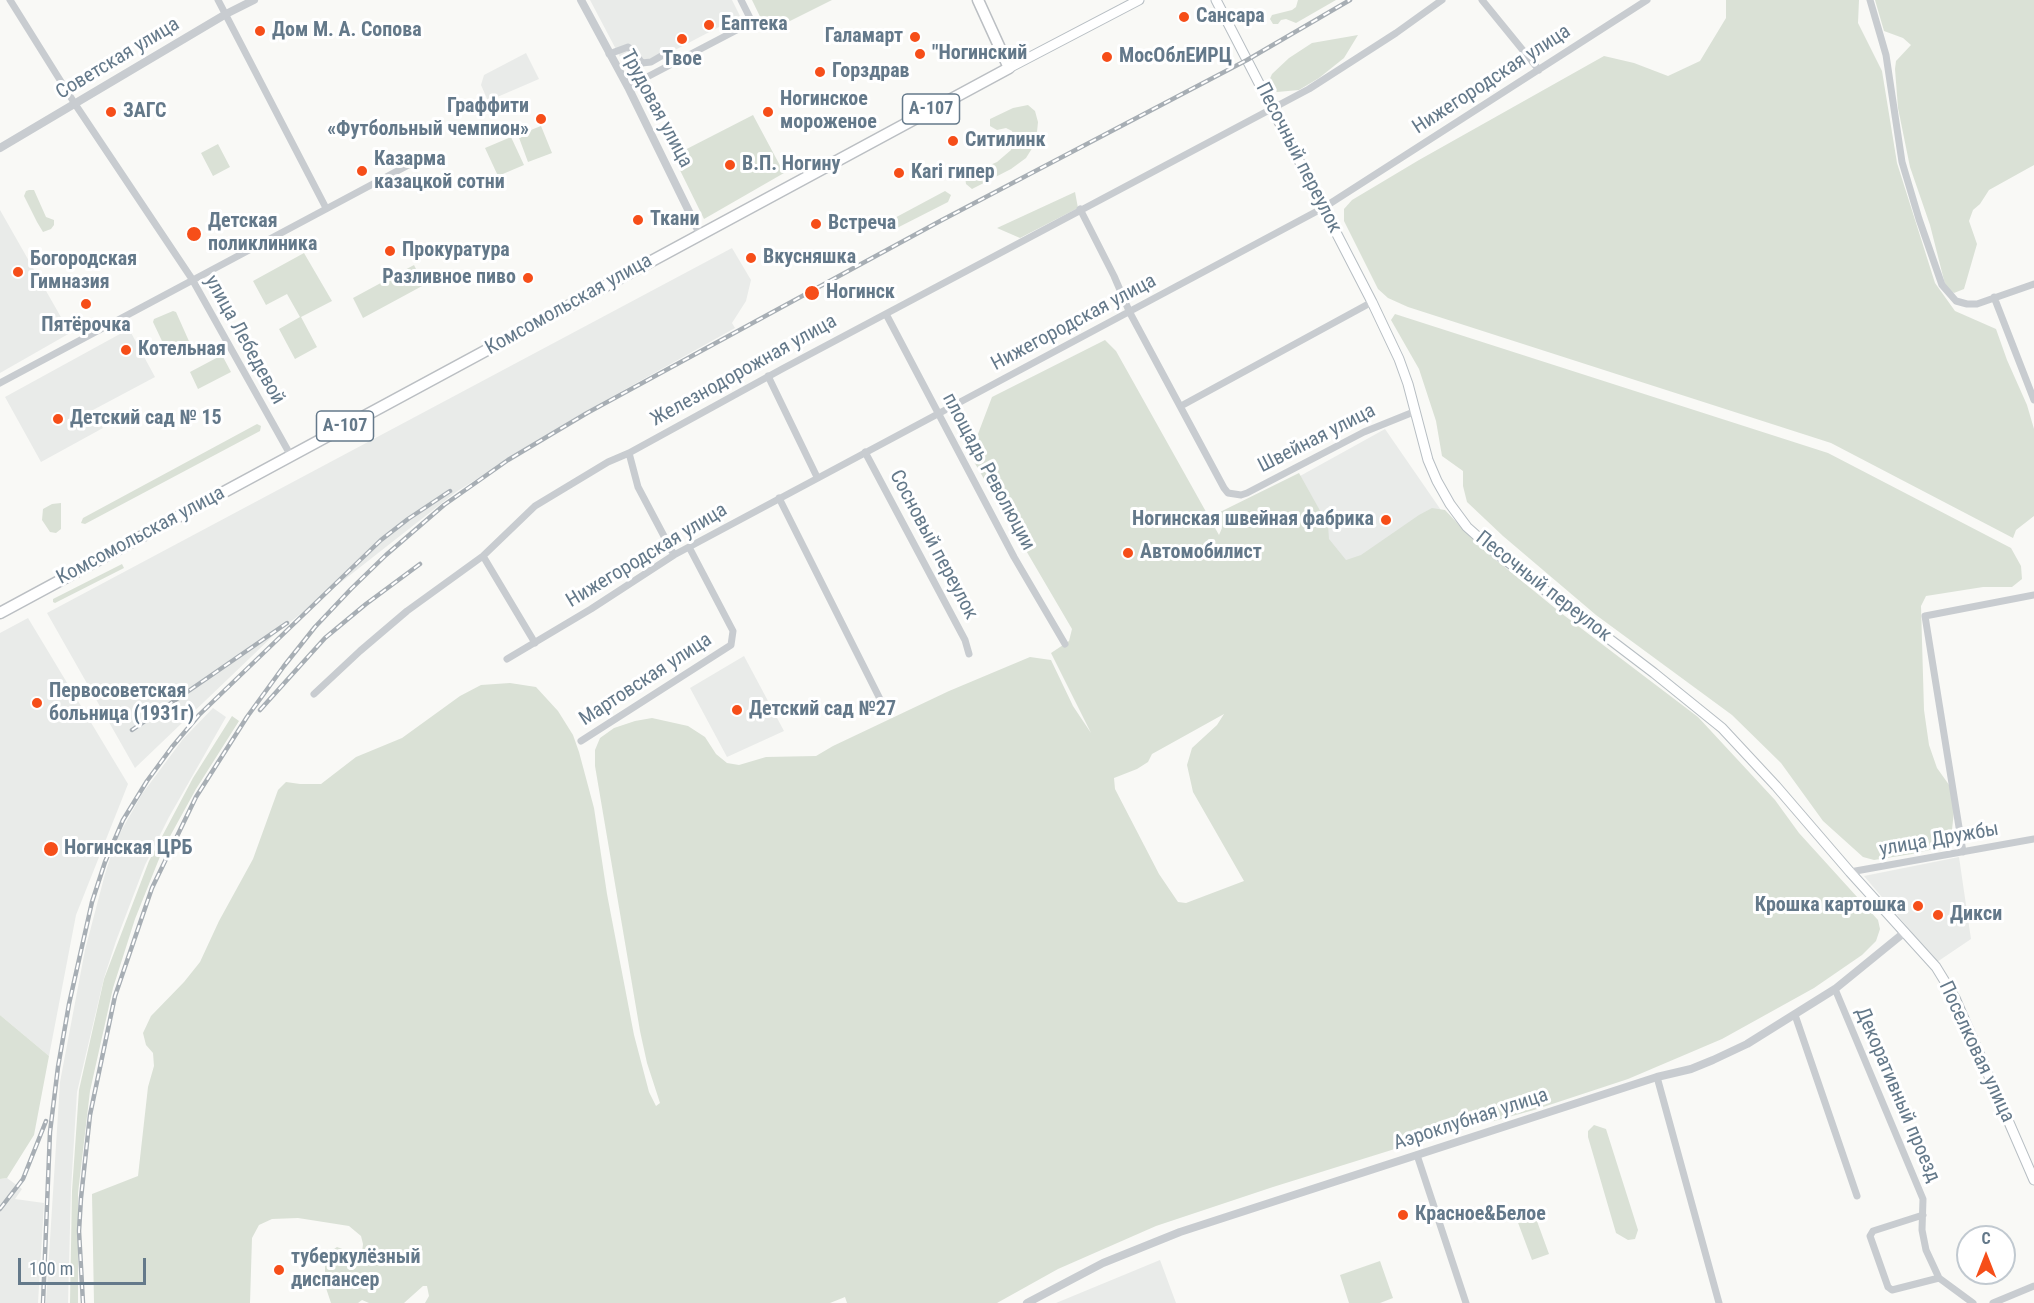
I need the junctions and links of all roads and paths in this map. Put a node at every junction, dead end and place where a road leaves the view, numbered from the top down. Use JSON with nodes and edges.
{"nodes":[{"id":1,"x":10,"y":0,"type":"edge"},
{"id":2,"x":218,"y":0,"type":"edge"},
{"id":3,"x":254,"y":0,"type":"edge"},
{"id":4,"x":580,"y":0,"type":"edge"},
{"id":5,"x":741,"y":0,"type":"edge"},
{"id":6,"x":978,"y":0,"type":"edge"},
{"id":7,"x":1139,"y":0,"type":"edge"},
{"id":8,"x":1216,"y":0,"type":"edge"},
{"id":9,"x":1442,"y":0,"type":"edge"},
{"id":10,"x":1482,"y":0,"type":"edge"},
{"id":11,"x":1647,"y":0,"type":"edge"},
{"id":12,"x":1870,"y":0,"type":"edge"},
{"id":13,"x":226,"y":14,"type":"junction"},
{"id":14,"x":609,"y":54,"type":"junction"},
{"id":15,"x":676,"y":64,"type":"junction"},
{"id":16,"x":1009,"y":68,"type":"junction"},
{"id":17,"x":1539,"y":70,"type":"junction"},
{"id":18,"x":628,"y":87,"type":"junction"},
{"id":19,"x":75,"y":104,"type":"junction"},
{"id":20,"x":1271,"y":107,"type":"junction"},
{"id":21,"x":0,"y":148,"type":"edge"},
{"id":22,"x":416,"y":161,"type":"dead end"},
{"id":23,"x":326,"y":208,"type":"junction"},
{"id":24,"x":1323,"y":208,"type":"junction"},
{"id":25,"x":1080,"y":209,"type":"junction"},
{"id":26,"x":700,"y":234,"type":"junction"},
{"id":27,"x":192,"y":279,"type":"junction"},
{"id":28,"x":2034,"y":284,"type":"edge"},
{"id":29,"x":1994,"y":297,"type":"junction"},
{"id":30,"x":1372,"y":302,"type":"junction"},
{"id":31,"x":1130,"y":313,"type":"junction"},
{"id":32,"x":886,"y":314,"type":"junction"},
{"id":33,"x":768,"y":376,"type":"junction"},
{"id":34,"x":0,"y":383,"type":"edge"},
{"id":35,"x":2033,"y":390,"type":"edge"},
{"id":36,"x":2034,"y":400,"type":"edge"},
{"id":37,"x":1181,"y":406,"type":"junction"},
{"id":38,"x":1416,"y":411,"type":"junction"},
{"id":39,"x":938,"y":414,"type":"junction"},
{"id":40,"x":865,"y":452,"type":"junction"},
{"id":41,"x":629,"y":453,"type":"junction"},
{"id":42,"x":291,"y":456,"type":"junction"},
{"id":43,"x":818,"y":477,"type":"junction"},
{"id":44,"x":779,"y":498,"type":"junction"},
{"id":45,"x":689,"y":547,"type":"junction"},
{"id":46,"x":674,"y":555,"type":"junction"},
{"id":47,"x":483,"y":556,"type":"junction"},
{"id":48,"x":2034,"y":595,"type":"edge"},
{"id":49,"x":0,"y":613,"type":"edge"},
{"id":50,"x":535,"y":643,"type":"junction"},
{"id":51,"x":1065,"y":644,"type":"dead end"},
{"id":52,"x":969,"y":654,"type":"dead end"},
{"id":53,"x":507,"y":659,"type":"dead end"},
{"id":54,"x":315,"y":694,"type":"dead end"},
{"id":55,"x":880,"y":699,"type":"dead end"},
{"id":56,"x":581,"y":741,"type":"dead end"},
{"id":57,"x":2034,"y":839,"type":"edge"},
{"id":58,"x":1963,"y":852,"type":"junction"},
{"id":59,"x":1850,"y":872,"type":"junction"},
{"id":60,"x":1905,"y":932,"type":"junction"},
{"id":61,"x":1835,"y":989,"type":"junction"},
{"id":62,"x":1795,"y":1015,"type":"junction"},
{"id":63,"x":1657,"y":1077,"type":"junction"},
{"id":64,"x":1417,"y":1155,"type":"junction"},
{"id":65,"x":2034,"y":1180,"type":"edge"},
{"id":66,"x":1857,"y":1196,"type":"dead end"},
{"id":67,"x":1923,"y":1215,"type":"junction"},
{"id":68,"x":1939,"y":1278,"type":"junction"},
{"id":69,"x":2034,"y":1286,"type":"edge"},
{"id":70,"x":1027,"y":1303,"type":"edge"},
{"id":71,"x":1467,"y":1303,"type":"edge"},
{"id":72,"x":1719,"y":1303,"type":"edge"},
{"id":73,"x":1973,"y":1303,"type":"edge"},
{"id":74,"x":1993,"y":1303,"type":"edge"}],
"edges":[{"from":1,"to":19,"type":"street","name":"улица Лебедевой"},
{"from":2,"to":13,"type":"street"},
{"from":3,"to":13,"type":"street","name":"Советская улица"},
{"from":4,"to":14,"type":"street","name":"Трудовая улица"},
{"from":5,"to":15,"type":"street"},
{"from":6,"to":16,"type":"main road"},
{"from":7,"to":16,"type":"main road","name":"Комсомольская улица"},
{"from":8,"to":20,"type":"main road","name":"Песочный переулок"},
{"from":9,"to":20,"type":"street","name":"Железнодорожная улица"},
{"from":10,"to":17,"type":"street"},
{"from":11,"to":17,"type":"street","name":"Нижегородская улица"},
{"from":12,"to":29,"type":"street"},
{"from":13,"to":19,"type":"street","name":"Советская улица"},
{"from":13,"to":23,"type":"street"},
{"from":14,"to":15,"type":"street"},
{"from":14,"to":18,"type":"street","name":"Трудовая улица"},
{"from":15,"to":18,"type":"street"},
{"from":16,"to":26,"type":"main road","name":"Комсомольская улица","number":"А-107"},
{"from":17,"to":24,"type":"street","name":"Нижегородская улица"},
{"from":18,"to":26,"type":"street","name":"Трудовая улица"},
{"from":19,"to":21,"type":"street","name":"Советская улица"},
{"from":19,"to":27,"type":"street","name":"улица Лебедевой"},
{"from":20,"to":24,"type":"main road","name":"Песочный переулок"},
{"from":20,"to":25,"type":"street","name":"Железнодорожная улица"},
{"from":22,"to":23,"type":"street"},
{"from":23,"to":27,"type":"street"},
{"from":24,"to":30,"type":"main road","name":"Песочный переулок"},
{"from":24,"to":31,"type":"street","name":"Нижегородская улица"},
{"from":25,"to":31,"type":"street"},
{"from":25,"to":32,"type":"street","name":"Железнодорожная улица"},
{"from":26,"to":42,"type":"main road","name":"Комсомольская улица","number":"А-107"},
{"from":27,"to":34,"type":"street"},
{"from":27,"to":42,"type":"street","name":"улица Лебедевой"},
{"from":28,"to":29,"type":"street"},
{"from":29,"to":35,"type":"street"},
{"from":30,"to":37,"type":"street"},
{"from":30,"to":38,"type":"main road","name":"Песочный переулок"},
{"from":31,"to":37,"type":"street"},
{"from":31,"to":39,"type":"street","name":"Нижегородская улица"},
{"from":32,"to":33,"type":"street","name":"Железнодорожная улица"},
{"from":32,"to":39,"type":"street","name":"площадь Революции"},
{"from":33,"to":41,"type":"street","name":"Железнодорожная улица"},
{"from":33,"to":43,"type":"street"},
{"from":35,"to":36,"type":"street"},
{"from":37,"to":38,"type":"street","name":"Швейная улица"},
{"from":38,"to":59,"type":"main road","name":"Песочный переулок"},
{"from":39,"to":40,"type":"street","name":"Нижегородская улица"},
{"from":39,"to":51,"type":"street","name":"площадь Революции"},
{"from":40,"to":43,"type":"street","name":"Нижегородская улица"},
{"from":40,"to":52,"type":"street","name":"Сосновый переулок"},
{"from":41,"to":46,"type":"street"},
{"from":41,"to":47,"type":"street","name":"Железнодорожная улица"},
{"from":42,"to":49,"type":"main road","name":"Комсомольская улица","number":"А-107"},
{"from":43,"to":44,"type":"street","name":"Нижегородская улица"},
{"from":44,"to":45,"type":"street","name":"Нижегородская улица"},
{"from":44,"to":55,"type":"street"},
{"from":45,"to":46,"type":"street","name":"Нижегородская улица"},
{"from":45,"to":56,"type":"street","name":"Мартовская улица"},
{"from":46,"to":50,"type":"street","name":"Нижегородская улица"},
{"from":47,"to":50,"type":"street"},
{"from":47,"to":54,"type":"street","name":"Железнодорожная улица"},
{"from":48,"to":58,"type":"street"},
{"from":50,"to":53,"type":"street","name":"Нижегородская улица"},
{"from":57,"to":58,"type":"street","name":"улица Дружбы"},
{"from":58,"to":59,"type":"street","name":"улица Дружбы"},
{"from":59,"to":60,"type":"main road","name":"Песочный переулок"},
{"from":60,"to":61,"type":"street","name":"Аэроклубная улица"},
{"from":60,"to":65,"type":"main road","name":"Поселковая улица"},
{"from":61,"to":62,"type":"street","name":"Аэроклубная улица"},
{"from":61,"to":67,"type":"street","name":"Декоративный проезд"},
{"from":62,"to":63,"type":"street","name":"Аэроклубная улица"},
{"from":62,"to":66,"type":"street"},
{"from":63,"to":64,"type":"street","name":"Аэроклубная улица"},
{"from":63,"to":72,"type":"street"},
{"from":64,"to":70,"type":"street","name":"Аэроклубная улица"},
{"from":64,"to":71,"type":"street"},
{"from":67,"to":68,"type":"street","name":"Декоративный проезд"},
{"from":67,"to":68,"type":"street"},
{"from":68,"to":73,"type":"street","name":"Декоративный проезд"},
{"from":69,"to":74,"type":"street"}]}
